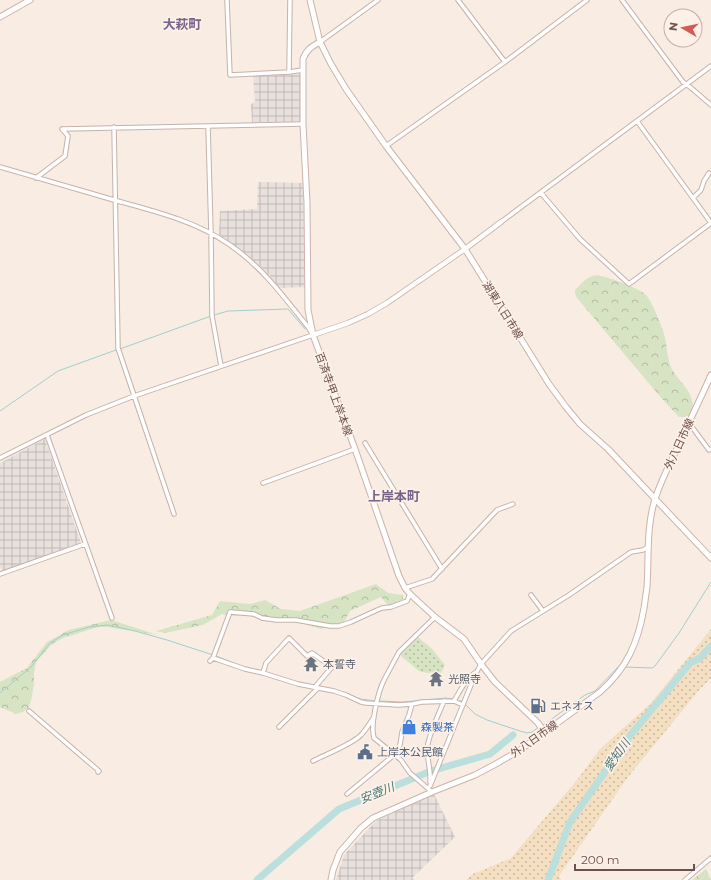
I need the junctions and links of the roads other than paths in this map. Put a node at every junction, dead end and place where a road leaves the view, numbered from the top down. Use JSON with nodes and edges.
{"nodes":[{"id":1,"x":30,"y":0,"type":"edge"},
{"id":2,"x":227,"y":0,"type":"edge"},
{"id":3,"x":290,"y":0,"type":"edge"},
{"id":4,"x":310,"y":0,"type":"edge"},
{"id":5,"x":378,"y":0,"type":"edge"},
{"id":6,"x":458,"y":0,"type":"edge"},
{"id":7,"x":587,"y":0,"type":"edge"},
{"id":8,"x":622,"y":0,"type":"edge"},
{"id":9,"x":0,"y":18,"type":"edge"},
{"id":10,"x":320,"y":42,"type":"junction"},
{"id":11,"x":505,"y":62,"type":"junction"},
{"id":12,"x":711,"y":66,"type":"edge"},
{"id":13,"x":303,"y":70,"type":"junction"},
{"id":14,"x":289,"y":72,"type":"junction"},
{"id":15,"x":686,"y":85,"type":"junction"},
{"id":16,"x":711,"y":98,"type":"edge"},
{"id":17,"x":710,"y":104,"type":"edge"},
{"id":18,"x":637,"y":121,"type":"junction"},
{"id":19,"x":303,"y":124,"type":"junction"},
{"id":20,"x":208,"y":126,"type":"junction"},
{"id":21,"x":114,"y":127,"type":"junction"},
{"id":22,"x":386,"y":146,"type":"junction"},
{"id":23,"x":0,"y":167,"type":"edge"},
{"id":24,"x":709,"y":173,"type":"dead end"},
{"id":25,"x":36,"y":178,"type":"junction"},
{"id":26,"x":541,"y":193,"type":"junction"},
{"id":27,"x":693,"y":198,"type":"junction"},
{"id":28,"x":116,"y":201,"type":"junction"},
{"id":29,"x":501,"y":222,"type":"joint"},
{"id":30,"x":711,"y":223,"type":"edge"},
{"id":31,"x":211,"y":233,"type":"junction"},
{"id":32,"x":465,"y":249,"type":"junction"},
{"id":33,"x":312,"y":335,"type":"junction"},
{"id":34,"x":221,"y":366,"type":"junction"},
{"id":35,"x":711,"y":375,"type":"edge"},
{"id":36,"x":134,"y":396,"type":"junction"},
{"id":37,"x":689,"y":423,"type":"junction"},
{"id":38,"x":47,"y":435,"type":"junction"},
{"id":39,"x":365,"y":443,"type":"dead end"},
{"id":40,"x":355,"y":449,"type":"junction"},
{"id":41,"x":711,"y":449,"type":"edge"},
{"id":42,"x":0,"y":458,"type":"edge"},
{"id":43,"x":263,"y":483,"type":"dead end"},
{"id":44,"x":655,"y":499,"type":"junction"},
{"id":45,"x":513,"y":504,"type":"dead end"},
{"id":46,"x":174,"y":514,"type":"dead end"},
{"id":47,"x":85,"y":544,"type":"junction"},
{"id":48,"x":648,"y":548,"type":"junction"},
{"id":49,"x":711,"y":558,"type":"edge"},
{"id":50,"x":442,"y":569,"type":"junction"},
{"id":51,"x":0,"y":574,"type":"edge"},
{"id":52,"x":405,"y":588,"type":"junction"},
{"id":53,"x":410,"y":594,"type":"junction"},
{"id":54,"x":531,"y":595,"type":"dead end"},
{"id":55,"x":543,"y":611,"type":"junction"},
{"id":56,"x":435,"y":617,"type":"junction"},
{"id":57,"x":112,"y":618,"type":"dead end"},
{"id":58,"x":481,"y":664,"type":"junction"},
{"id":59,"x":476,"y":672,"type":"junction"},
{"id":60,"x":262,"y":673,"type":"junction"},
{"id":61,"x":316,"y":688,"type":"junction"},
{"id":62,"x":444,"y":701,"type":"junction"},
{"id":63,"x":454,"y":701,"type":"junction"},
{"id":64,"x":376,"y":703,"type":"junction"},
{"id":65,"x":412,"y":704,"type":"junction"},
{"id":66,"x":463,"y":705,"type":"junction"},
{"id":67,"x":29,"y":711,"type":"dead end"},
{"id":68,"x":374,"y":716,"type":"junction"},
{"id":69,"x":279,"y":727,"type":"dead end"},
{"id":70,"x":543,"y":730,"type":"junction"},
{"id":71,"x":395,"y":755,"type":"junction"},
{"id":72,"x":313,"y":761,"type":"dead end"},
{"id":73,"x":98,"y":772,"type":"dead end"},
{"id":74,"x":430,"y":786,"type":"junction"},
{"id":75,"x":432,"y":792,"type":"junction"},
{"id":76,"x":347,"y":794,"type":"dead end"},
{"id":77,"x":711,"y":858,"type":"edge"},
{"id":78,"x":331,"y":880,"type":"edge"},
{"id":79,"x":685,"y":880,"type":"edge"}],
"edges":[{"from":1,"to":9,"type":"main road"},
{"from":2,"to":14,"type":"street"},
{"from":3,"to":14,"type":"street"},
{"from":4,"to":10,"type":"main road"},
{"from":5,"to":10,"type":"street"},
{"from":6,"to":11,"type":"street"},
{"from":7,"to":11,"type":"street"},
{"from":8,"to":15,"type":"street"},
{"from":10,"to":13,"type":"main road","name":"百済寺甲上岸本線"},
{"from":10,"to":22,"type":"main road","name":"湖東八日市線"},
{"from":11,"to":22,"type":"street"},
{"from":12,"to":15,"type":"street"},
{"from":13,"to":14,"type":"street"},
{"from":13,"to":19,"type":"main road","name":"百済寺甲上岸本線"},
{"from":15,"to":17,"type":"street"},
{"from":15,"to":18,"type":"street"},
{"from":16,"to":17,"type":"street"},
{"from":18,"to":26,"type":"street"},
{"from":18,"to":27,"type":"street"},
{"from":19,"to":20,"type":"street"},
{"from":19,"to":33,"type":"main road","name":"百済寺甲上岸本線"},
{"from":20,"to":21,"type":"street"},
{"from":20,"to":31,"type":"street"},
{"from":21,"to":25,"type":"street"},
{"from":21,"to":28,"type":"street"},
{"from":22,"to":32,"type":"main road","name":"湖東八日市線"},
{"from":23,"to":25,"type":"street"},
{"from":24,"to":27,"type":"street"},
{"from":25,"to":28,"type":"street"},
{"from":26,"to":29,"type":"street"},
{"from":26,"to":30,"type":"street"},
{"from":27,"to":30,"type":"street"},
{"from":28,"to":31,"type":"street"},
{"from":28,"to":36,"type":"street"},
{"from":29,"to":32,"type":"street"},
{"from":31,"to":33,"type":"street"},
{"from":31,"to":34,"type":"street"},
{"from":32,"to":33,"type":"street"},
{"from":32,"to":44,"type":"main road","name":"湖東八日市線"},
{"from":33,"to":34,"type":"street"},
{"from":33,"to":40,"type":"main road","name":"百済寺甲上岸本線"},
{"from":34,"to":36,"type":"street"},
{"from":35,"to":37,"type":"main road","name":"外八日市線"},
{"from":36,"to":38,"type":"street"},
{"from":36,"to":46,"type":"street"},
{"from":37,"to":41,"type":"street"},
{"from":37,"to":44,"type":"main road","name":"外八日市線"},
{"from":38,"to":42,"type":"street"},
{"from":38,"to":47,"type":"street"},
{"from":39,"to":50,"type":"street"},
{"from":40,"to":43,"type":"street"},
{"from":40,"to":52,"type":"main road","name":"百済寺甲上岸本線"},
{"from":44,"to":48,"type":"main road","name":"外八日市線"},
{"from":44,"to":49,"type":"main road","name":"湖東八日市線"},
{"from":45,"to":50,"type":"street"},
{"from":47,"to":51,"type":"street"},
{"from":47,"to":57,"type":"street"},
{"from":48,"to":55,"type":"street"},
{"from":48,"to":70,"type":"main road","name":"外八日市線"},
{"from":50,"to":52,"type":"street"},
{"from":52,"to":53,"type":"main road","name":"百済寺甲上岸本線"},
{"from":53,"to":56,"type":"main road","name":"百済寺甲上岸本線"},
{"from":53,"to":60,"type":"street"},
{"from":54,"to":55,"type":"street"},
{"from":55,"to":58,"type":"street"},
{"from":56,"to":58,"type":"main road","name":"百済寺甲上岸本線"},
{"from":56,"to":64,"type":"street"},
{"from":58,"to":59,"type":"street"},
{"from":58,"to":70,"type":"main road","name":"百済寺甲上岸本線"},
{"from":59,"to":63,"type":"street"},
{"from":59,"to":66,"type":"street"},
{"from":60,"to":61,"type":"street"},
{"from":60,"to":61,"type":"street"},
{"from":61,"to":64,"type":"street"},
{"from":61,"to":69,"type":"street"},
{"from":62,"to":63,"type":"street"},
{"from":62,"to":65,"type":"street"},
{"from":62,"to":74,"type":"street"},
{"from":63,"to":66,"type":"street"},
{"from":64,"to":65,"type":"street"},
{"from":64,"to":68,"type":"street"},
{"from":65,"to":71,"type":"street"},
{"from":66,"to":74,"type":"street"},
{"from":67,"to":73,"type":"street"},
{"from":68,"to":71,"type":"street"},
{"from":68,"to":72,"type":"street"},
{"from":70,"to":75,"type":"main road","name":"外八日市線"},
{"from":71,"to":75,"type":"street"},
{"from":71,"to":76,"type":"street"},
{"from":74,"to":75,"type":"street"},
{"from":75,"to":78,"type":"main road","name":"外八日市線"},
{"from":77,"to":79,"type":"street"}]}
